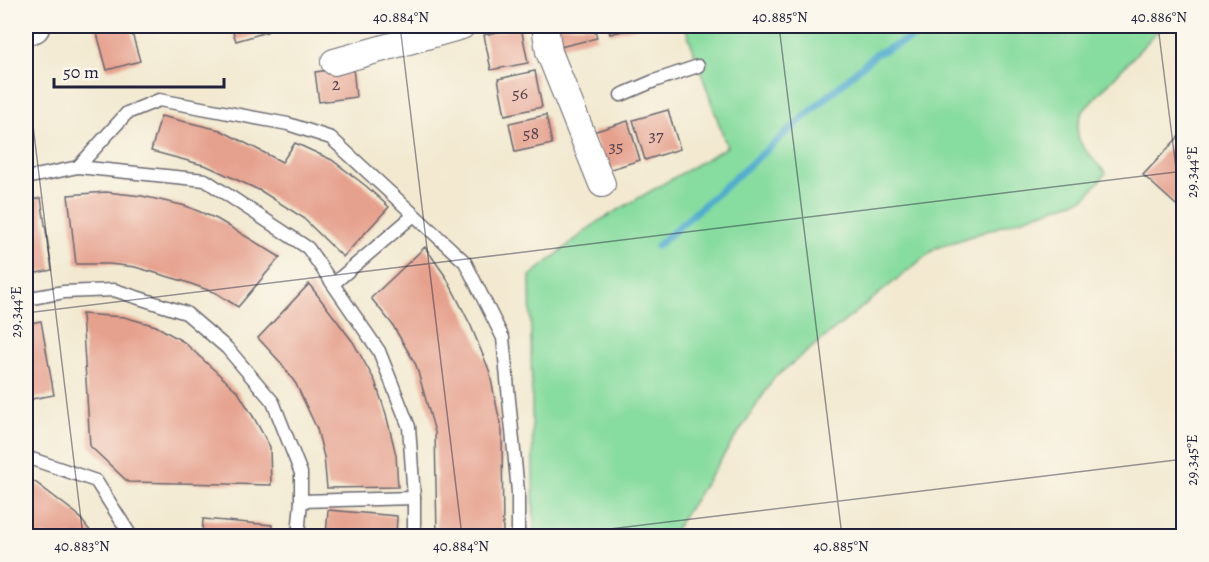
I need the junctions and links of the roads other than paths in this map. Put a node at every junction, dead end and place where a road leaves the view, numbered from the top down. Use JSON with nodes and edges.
{"nodes":[{"id":1,"x":33,"y":26,"type":"edge"},
{"id":2,"x":462,"y":26,"type":"edge"},
{"id":3,"x":545,"y":26,"type":"edge"},
{"id":4,"x":26,"y":28,"type":"edge"},
{"id":5,"x":334,"y":62,"type":"dead end"},
{"id":6,"x":698,"y":66,"type":"dead end"},
{"id":7,"x":621,"y":95,"type":"dead end"},
{"id":8,"x":78,"y":167,"type":"junction"},
{"id":9,"x":26,"y":178,"type":"edge"},
{"id":10,"x":602,"y":184,"type":"dead end"},
{"id":11,"x":414,"y":216,"type":"junction"},
{"id":12,"x":333,"y":284,"type":"junction"},
{"id":13,"x":26,"y":299,"type":"edge"},
{"id":14,"x":26,"y":458,"type":"edge"},
{"id":15,"x":414,"y":498,"type":"junction"},
{"id":16,"x":301,"y":501,"type":"junction"},
{"id":17,"x":131,"y":537,"type":"edge"},
{"id":18,"x":298,"y":537,"type":"edge"},
{"id":19,"x":414,"y":537,"type":"edge"},
{"id":20,"x":518,"y":537,"type":"edge"}],
"edges":[{"from":1,"to":4,"type":"street"},
{"from":2,"to":5,"type":"street"},
{"from":3,"to":10,"type":"street"},
{"from":6,"to":7,"type":"lane"},
{"from":8,"to":9,"type":"lane"},
{"from":8,"to":11,"type":"lane"},
{"from":8,"to":12,"type":"lane"},
{"from":11,"to":12,"type":"lane"},
{"from":11,"to":20,"type":"lane"},
{"from":12,"to":15,"type":"lane"},
{"from":13,"to":16,"type":"lane"},
{"from":14,"to":17,"type":"lane"},
{"from":15,"to":16,"type":"lane"},
{"from":15,"to":19,"type":"lane"},
{"from":16,"to":18,"type":"lane"}]}
